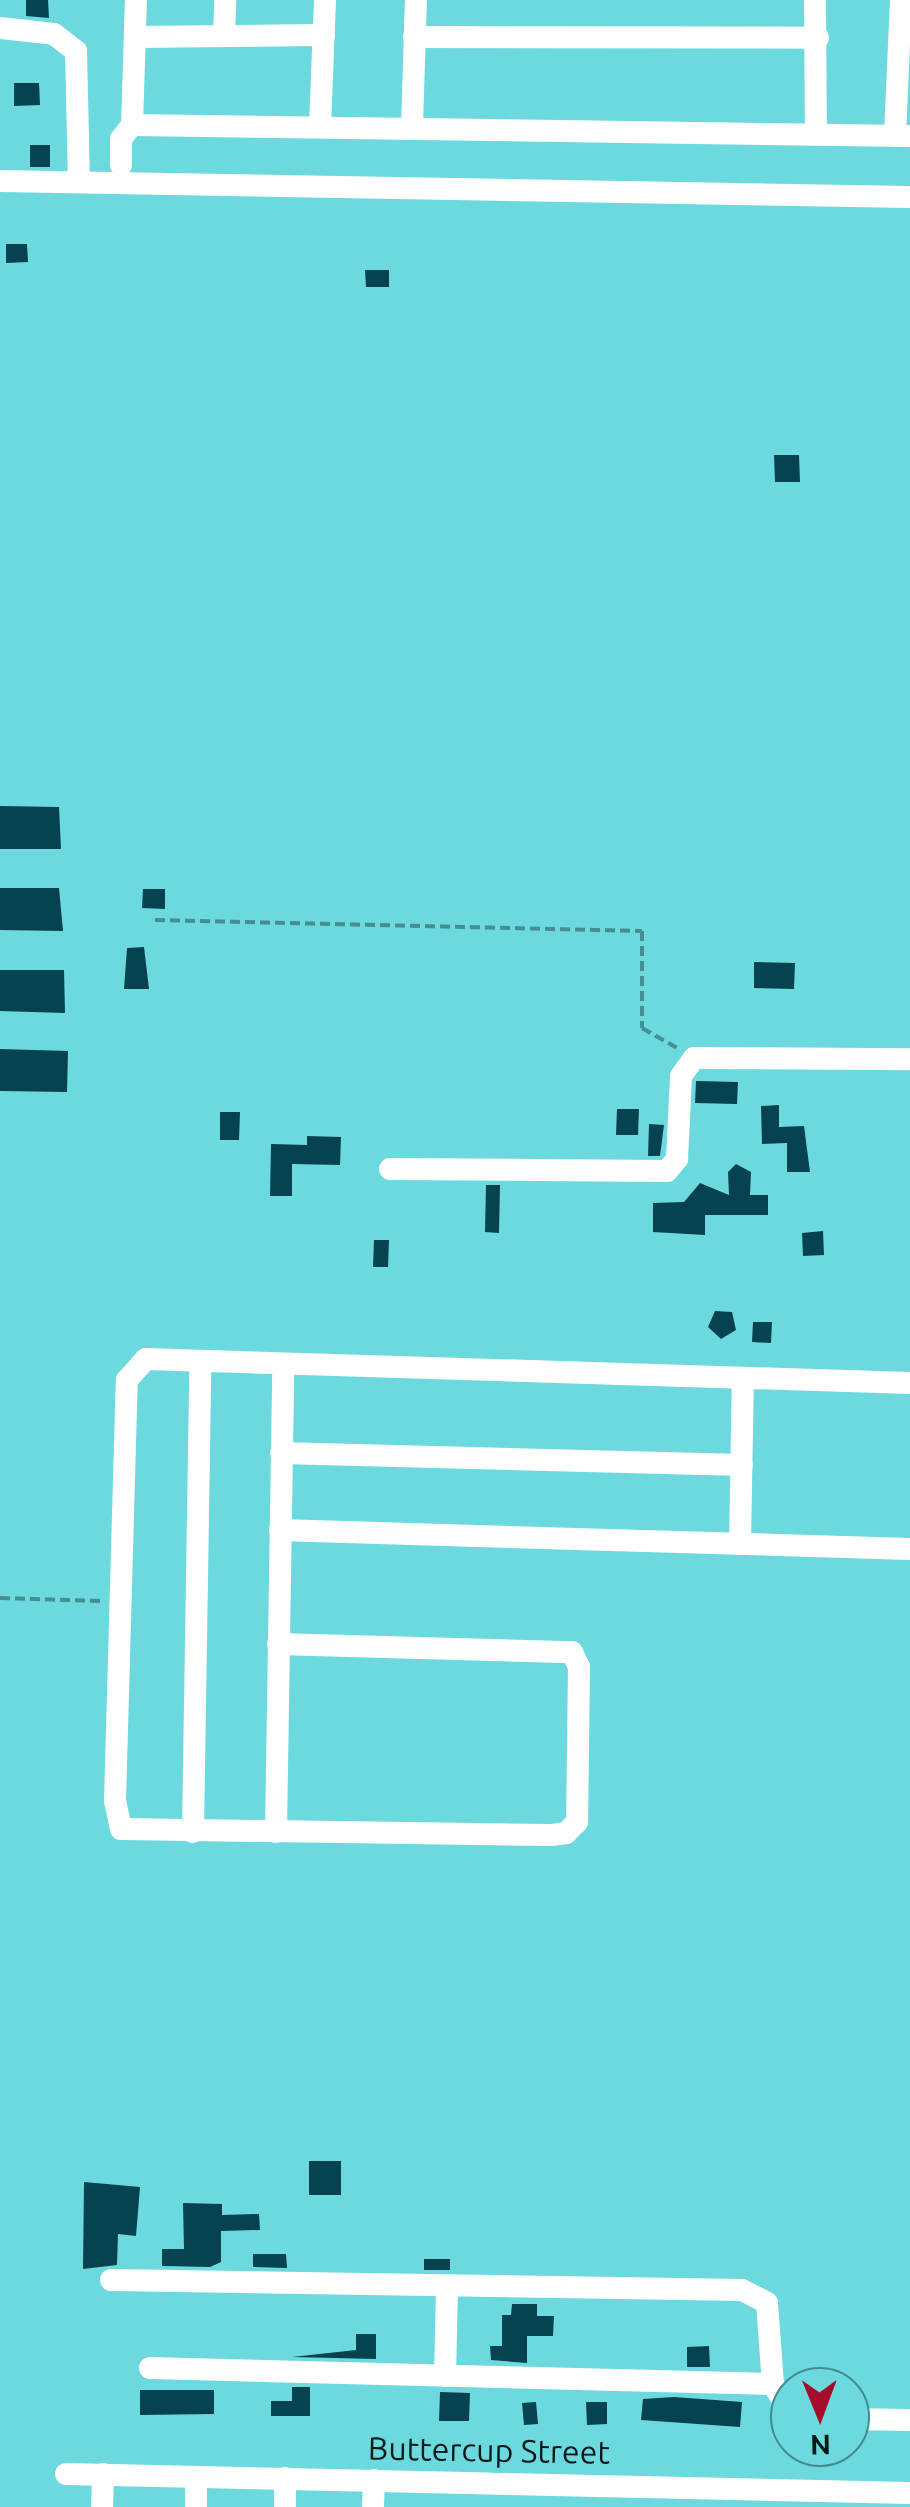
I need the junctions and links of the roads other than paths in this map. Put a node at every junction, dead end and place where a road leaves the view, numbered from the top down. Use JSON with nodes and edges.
{"nodes":[{"id":1,"x":136,"y":0,"type":"edge"},
{"id":2,"x":225,"y":0,"type":"edge"},
{"id":3,"x":325,"y":0,"type":"edge"},
{"id":4,"x":416,"y":0,"type":"edge"},
{"id":5,"x":815,"y":0,"type":"edge"},
{"id":6,"x":900,"y":0,"type":"edge"},
{"id":7,"x":0,"y":28,"type":"edge"},
{"id":8,"x":324,"y":35,"type":"junction"},
{"id":9,"x":224,"y":36,"type":"junction"},
{"id":10,"x":134,"y":37,"type":"junction"},
{"id":11,"x":414,"y":37,"type":"junction"},
{"id":12,"x":818,"y":38,"type":"junction"},
{"id":13,"x":904,"y":42,"type":"edge"},
{"id":14,"x":132,"y":125,"type":"junction"},
{"id":15,"x":320,"y":125,"type":"junction"},
{"id":16,"x":412,"y":126,"type":"junction"},
{"id":17,"x":816,"y":132,"type":"junction"},
{"id":18,"x":902,"y":136,"type":"edge"},
{"id":19,"x":121,"y":165,"type":"dead end"},
{"id":20,"x":0,"y":180,"type":"edge"},
{"id":21,"x":79,"y":182,"type":"junction"},
{"id":22,"x":910,"y":197,"type":"edge"},
{"id":23,"x":910,"y":1059,"type":"edge"},
{"id":24,"x":390,"y":1169,"type":"dead end"},
{"id":25,"x":200,"y":1361,"type":"junction"},
{"id":26,"x":282,"y":1364,"type":"junction"},
{"id":27,"x":744,"y":1378,"type":"junction"},
{"id":28,"x":910,"y":1382,"type":"edge"},
{"id":29,"x":281,"y":1453,"type":"junction"},
{"id":30,"x":742,"y":1465,"type":"junction"},
{"id":31,"x":280,"y":1530,"type":"junction"},
{"id":32,"x":740,"y":1544,"type":"junction"},
{"id":33,"x":910,"y":1549,"type":"edge"},
{"id":34,"x":278,"y":1644,"type":"junction"},
{"id":35,"x":193,"y":1832,"type":"junction"},
{"id":36,"x":276,"y":1832,"type":"junction"},
{"id":37,"x":111,"y":2280,"type":"dead end"},
{"id":38,"x":447,"y":2289,"type":"junction"},
{"id":39,"x":773,"y":2367,"type":"edge"},
{"id":40,"x":150,"y":2368,"type":"dead end"},
{"id":41,"x":445,"y":2376,"type":"junction"},
{"id":42,"x":770,"y":2384,"type":"edge"},
{"id":43,"x":870,"y":2419,"type":"edge"},
{"id":44,"x":910,"y":2420,"type":"edge"},
{"id":45,"x":66,"y":2474,"type":"dead end"},
{"id":46,"x":103,"y":2474,"type":"junction"},
{"id":47,"x":196,"y":2477,"type":"junction"},
{"id":48,"x":285,"y":2478,"type":"junction"},
{"id":49,"x":374,"y":2480,"type":"junction"},
{"id":50,"x":463,"y":2482,"type":"junction"},
{"id":51,"x":910,"y":2492,"type":"edge"},
{"id":52,"x":832,"y":2498,"type":"edge"},
{"id":53,"x":102,"y":2507,"type":"edge"},
{"id":54,"x":196,"y":2507,"type":"edge"},
{"id":55,"x":284,"y":2507,"type":"edge"},
{"id":56,"x":373,"y":2507,"type":"edge"},
{"id":57,"x":463,"y":2507,"type":"edge"}],
"edges":[{"from":1,"to":10,"type":"street"},
{"from":2,"to":9,"type":"street"},
{"from":3,"to":8,"type":"street"},
{"from":4,"to":11,"type":"street"},
{"from":5,"to":12,"type":"street"},
{"from":6,"to":13,"type":"street"},
{"from":7,"to":21,"type":"street"},
{"from":8,"to":9,"type":"street"},
{"from":8,"to":15,"type":"street"},
{"from":9,"to":10,"type":"street"},
{"from":10,"to":14,"type":"street"},
{"from":11,"to":12,"type":"street"},
{"from":11,"to":16,"type":"street"},
{"from":12,"to":17,"type":"street"},
{"from":13,"to":18,"type":"street"},
{"from":14,"to":15,"type":"street"},
{"from":14,"to":19,"type":"street"},
{"from":15,"to":16,"type":"street"},
{"from":16,"to":17,"type":"street"},
{"from":17,"to":18,"type":"street"},
{"from":20,"to":21,"type":"street"},
{"from":21,"to":22,"type":"street"},
{"from":23,"to":24,"type":"street"},
{"from":25,"to":26,"type":"street"},
{"from":25,"to":35,"type":"street"},
{"from":25,"to":35,"type":"street"},
{"from":26,"to":27,"type":"street"},
{"from":26,"to":29,"type":"street"},
{"from":27,"to":28,"type":"street"},
{"from":27,"to":30,"type":"street"},
{"from":29,"to":30,"type":"street"},
{"from":29,"to":31,"type":"street"},
{"from":30,"to":32,"type":"street"},
{"from":31,"to":32,"type":"street"},
{"from":31,"to":34,"type":"street"},
{"from":32,"to":33,"type":"street"},
{"from":34,"to":36,"type":"street"},
{"from":34,"to":36,"type":"street"},
{"from":35,"to":36,"type":"street"},
{"from":37,"to":38,"type":"street"},
{"from":38,"to":39,"type":"street"},
{"from":38,"to":41,"type":"street"},
{"from":40,"to":41,"type":"street"},
{"from":41,"to":42,"type":"street"},
{"from":43,"to":44,"type":"street"},
{"from":45,"to":46,"type":"street","name":"Buttercup Street"},
{"from":46,"to":47,"type":"street","name":"Buttercup Street"},
{"from":46,"to":53,"type":"street"},
{"from":47,"to":48,"type":"street","name":"Buttercup Street"},
{"from":47,"to":54,"type":"street"},
{"from":48,"to":49,"type":"street","name":"Buttercup Street"},
{"from":48,"to":55,"type":"street"},
{"from":49,"to":50,"type":"street","name":"Buttercup Street"},
{"from":49,"to":56,"type":"street"},
{"from":50,"to":52,"type":"street","name":"Buttercup Street"},
{"from":50,"to":57,"type":"street"},
{"from":51,"to":52,"type":"street","name":"Buttercup Street"}]}
